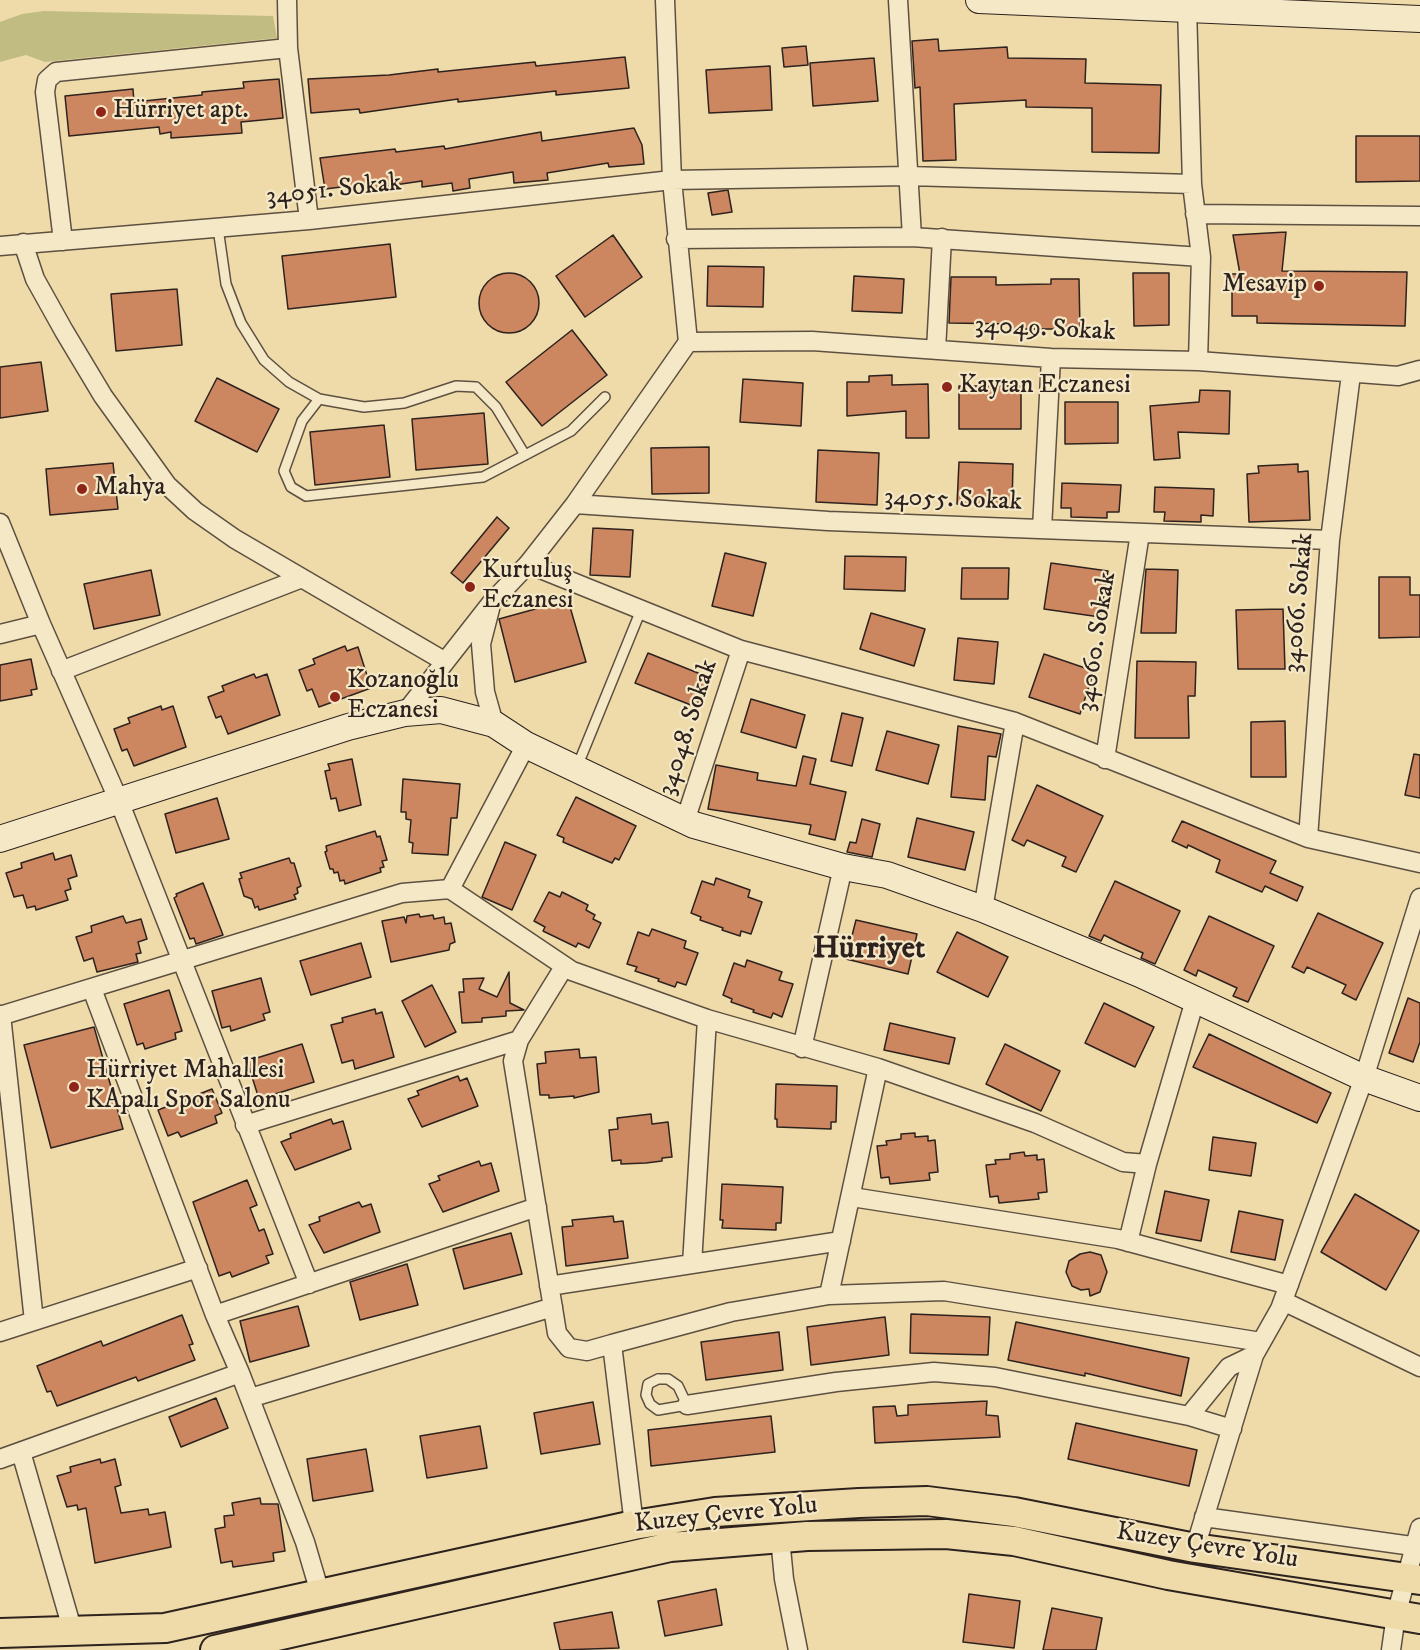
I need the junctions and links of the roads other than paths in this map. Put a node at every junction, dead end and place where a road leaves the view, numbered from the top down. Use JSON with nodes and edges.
{"nodes":[{"id":1,"x":287,"y":0,"type":"edge"},
{"id":2,"x":665,"y":0,"type":"edge"},
{"id":3,"x":898,"y":0,"type":"edge"},
{"id":4,"x":979,"y":0,"type":"edge"},
{"id":5,"x":1187,"y":8,"type":"junction"},
{"id":6,"x":1420,"y":19,"type":"edge"},
{"id":7,"x":288,"y":48,"type":"junction"},
{"id":8,"x":908,"y":176,"type":"junction"},
{"id":9,"x":672,"y":180,"type":"junction"},
{"id":10,"x":1192,"y":184,"type":"junction"},
{"id":11,"x":1195,"y":214,"type":"junction"},
{"id":12,"x":1420,"y":216,"type":"edge"},
{"id":13,"x":309,"y":220,"type":"junction"},
{"id":14,"x":218,"y":228,"type":"junction"},
{"id":15,"x":912,"y":237,"type":"junction"},
{"id":16,"x":942,"y":238,"type":"junction"},
{"id":17,"x":676,"y":239,"type":"junction"},
{"id":18,"x":63,"y":241,"type":"junction"},
{"id":19,"x":23,"y":243,"type":"junction"},
{"id":20,"x":0,"y":246,"type":"edge"},
{"id":21,"x":1201,"y":257,"type":"junction"},
{"id":22,"x":688,"y":342,"type":"junction"},
{"id":23,"x":936,"y":350,"type":"junction"},
{"id":24,"x":1051,"y":358,"type":"junction"},
{"id":25,"x":1198,"y":361,"type":"junction"},
{"id":26,"x":1420,"y":370,"type":"edge"},
{"id":27,"x":1351,"y":374,"type":"junction"},
{"id":28,"x":1398,"y":376,"type":"junction"},
{"id":29,"x":1420,"y":386,"type":"edge"},
{"id":30,"x":605,"y":397,"type":"dead end"},
{"id":31,"x":320,"y":399,"type":"junction"},
{"id":32,"x":525,"y":455,"type":"junction"},
{"id":33,"x":575,"y":504,"type":"junction"},
{"id":34,"x":0,"y":523,"type":"edge"},
{"id":35,"x":1041,"y":529,"type":"junction"},
{"id":36,"x":1140,"y":533,"type":"junction"},
{"id":37,"x":1330,"y":540,"type":"junction"},
{"id":38,"x":528,"y":564,"type":"junction"},
{"id":39,"x":302,"y":578,"type":"junction"},
{"id":40,"x":492,"y":602,"type":"junction"},
{"id":41,"x":641,"y":610,"type":"junction"},
{"id":42,"x":41,"y":624,"type":"junction"},
{"id":43,"x":0,"y":634,"type":"edge"},
{"id":44,"x":741,"y":650,"type":"junction"},
{"id":45,"x":444,"y":661,"type":"junction"},
{"id":46,"x":61,"y":670,"type":"junction"},
{"id":47,"x":405,"y":713,"type":"junction"},
{"id":48,"x":1016,"y":722,"type":"junction"},
{"id":49,"x":494,"y":724,"type":"junction"},
{"id":50,"x":526,"y":745,"type":"junction"},
{"id":51,"x":1105,"y":759,"type":"junction"},
{"id":52,"x":576,"y":769,"type":"junction"},
{"id":53,"x":119,"y":801,"type":"junction"},
{"id":54,"x":685,"y":821,"type":"junction"},
{"id":55,"x":1308,"y":838,"type":"junction"},
{"id":56,"x":0,"y":839,"type":"edge"},
{"id":57,"x":1420,"y":863,"type":"edge"},
{"id":58,"x":843,"y":867,"type":"junction"},
{"id":59,"x":450,"y":889,"type":"junction"},
{"id":60,"x":1420,"y":898,"type":"edge"},
{"id":61,"x":983,"y":909,"type":"junction"},
{"id":62,"x":181,"y":962,"type":"junction"},
{"id":63,"x":564,"y":967,"type":"junction"},
{"id":64,"x":92,"y":989,"type":"junction"},
{"id":65,"x":1195,"y":1000,"type":"junction"},
{"id":66,"x":1,"y":1016,"type":"edge"},
{"id":67,"x":706,"y":1019,"type":"junction"},
{"id":68,"x":519,"y":1040,"type":"junction"},
{"id":69,"x":802,"y":1048,"type":"junction"},
{"id":70,"x":878,"y":1068,"type":"junction"},
{"id":71,"x":1364,"y":1078,"type":"junction"},
{"id":72,"x":1420,"y":1098,"type":"edge"},
{"id":73,"x":245,"y":1125,"type":"junction"},
{"id":74,"x":1147,"y":1164,"type":"junction"},
{"id":75,"x":852,"y":1197,"type":"junction"},
{"id":76,"x":537,"y":1208,"type":"junction"},
{"id":77,"x":841,"y":1241,"type":"junction"},
{"id":78,"x":1128,"y":1242,"type":"junction"},
{"id":79,"x":692,"y":1264,"type":"junction"},
{"id":80,"x":198,"y":1268,"type":"junction"},
{"id":81,"x":309,"y":1284,"type":"junction"},
{"id":82,"x":549,"y":1286,"type":"junction"},
{"id":83,"x":1286,"y":1293,"type":"junction"},
{"id":84,"x":829,"y":1295,"type":"junction"},
{"id":85,"x":553,"y":1307,"type":"junction"},
{"id":86,"x":214,"y":1315,"type":"junction"},
{"id":87,"x":34,"y":1321,"type":"junction"},
{"id":88,"x":0,"y":1332,"type":"edge"},
{"id":89,"x":612,"y":1344,"type":"junction"},
{"id":90,"x":1258,"y":1348,"type":"junction"},
{"id":91,"x":1420,"y":1367,"type":"edge"},
{"id":92,"x":240,"y":1373,"type":"junction"},
{"id":93,"x":250,"y":1398,"type":"junction"},
{"id":94,"x":687,"y":1406,"type":"junction"},
{"id":95,"x":1189,"y":1416,"type":"junction"},
{"id":96,"x":1232,"y":1429,"type":"junction"},
{"id":97,"x":21,"y":1452,"type":"junction"},
{"id":98,"x":0,"y":1459,"type":"edge"},
{"id":99,"x":1204,"y":1517,"type":"junction"},
{"id":100,"x":634,"y":1525,"type":"junction"},
{"id":101,"x":1420,"y":1528,"type":"edge"},
{"id":102,"x":780,"y":1538,"type":"junction"},
{"id":103,"x":1417,"y":1547,"type":"edge"},
{"id":104,"x":1195,"y":1548,"type":"junction"},
{"id":105,"x":1413,"y":1579,"type":"edge"},
{"id":106,"x":320,"y":1593,"type":"junction"},
{"id":107,"x":1408,"y":1617,"type":"edge"},
{"id":108,"x":73,"y":1632,"type":"junction"},
{"id":109,"x":0,"y":1633,"type":"edge"},
{"id":110,"x":215,"y":1650,"type":"edge"},
{"id":111,"x":798,"y":1650,"type":"edge"},
{"id":112,"x":1391,"y":1650,"type":"edge"}],
"edges":[{"from":1,"to":7,"type":"street"},
{"from":2,"to":9,"type":"street"},
{"from":3,"to":8,"type":"street"},
{"from":4,"to":5,"type":"street"},
{"from":5,"to":6,"type":"street"},
{"from":5,"to":10,"type":"street"},
{"from":7,"to":13,"type":"street"},
{"from":7,"to":18,"type":"street"},
{"from":8,"to":9,"type":"street","name":"34051. Sokak"},
{"from":8,"to":10,"type":"street","name":"34051. Sokak"},
{"from":8,"to":15,"type":"street"},
{"from":9,"to":13,"type":"street","name":"34051. Sokak"},
{"from":9,"to":17,"type":"street"},
{"from":10,"to":11,"type":"street"},
{"from":11,"to":12,"type":"street"},
{"from":11,"to":21,"type":"street"},
{"from":13,"to":14,"type":"street","name":"34051. Sokak"},
{"from":14,"to":18,"type":"street","name":"34051. Sokak"},
{"from":14,"to":31,"type":"lane"},
{"from":15,"to":16,"type":"street"},
{"from":15,"to":17,"type":"street"},
{"from":16,"to":21,"type":"street"},
{"from":16,"to":23,"type":"street"},
{"from":17,"to":22,"type":"street"},
{"from":18,"to":19,"type":"street","name":"34051. Sokak"},
{"from":19,"to":20,"type":"street","name":"34051. Sokak"},
{"from":19,"to":39,"type":"street"},
{"from":21,"to":25,"type":"street"},
{"from":22,"to":23,"type":"street","name":"34049. Sokak"},
{"from":22,"to":33,"type":"street"},
{"from":23,"to":24,"type":"street","name":"34049. Sokak"},
{"from":24,"to":25,"type":"street","name":"34049. Sokak"},
{"from":24,"to":35,"type":"street"},
{"from":25,"to":27,"type":"street","name":"34049. Sokak"},
{"from":26,"to":28,"type":"street"},
{"from":27,"to":28,"type":"street","name":"34049. Sokak"},
{"from":27,"to":37,"type":"street","name":"34066. Sokak"},
{"from":28,"to":29,"type":"street"},
{"from":30,"to":32,"type":"lane"},
{"from":31,"to":32,"type":"lane"},
{"from":31,"to":32,"type":"lane"},
{"from":33,"to":35,"type":"street","name":"34055. Sokak"},
{"from":33,"to":38,"type":"street"},
{"from":34,"to":42,"type":"street"},
{"from":35,"to":36,"type":"street","name":"34055. Sokak"},
{"from":36,"to":37,"type":"street","name":"34055. Sokak"},
{"from":36,"to":51,"type":"street","name":"34060. Sokak"},
{"from":37,"to":55,"type":"street","name":"34066. Sokak"},
{"from":38,"to":40,"type":"street"},
{"from":38,"to":41,"type":"street"},
{"from":39,"to":45,"type":"street"},
{"from":39,"to":46,"type":"street"},
{"from":40,"to":45,"type":"street"},
{"from":40,"to":49,"type":"street"},
{"from":41,"to":44,"type":"street"},
{"from":41,"to":52,"type":"lane"},
{"from":42,"to":43,"type":"street"},
{"from":42,"to":46,"type":"street"},
{"from":44,"to":48,"type":"street"},
{"from":44,"to":54,"type":"street","name":"34048. Sokak"},
{"from":45,"to":47,"type":"street"},
{"from":46,"to":53,"type":"street"},
{"from":47,"to":49,"type":"street"},
{"from":47,"to":53,"type":"street"},
{"from":48,"to":51,"type":"street"},
{"from":48,"to":61,"type":"street"},
{"from":49,"to":50,"type":"street"},
{"from":50,"to":52,"type":"street"},
{"from":50,"to":59,"type":"street"},
{"from":51,"to":55,"type":"street"},
{"from":52,"to":54,"type":"street"},
{"from":53,"to":56,"type":"street"},
{"from":53,"to":62,"type":"street"},
{"from":54,"to":58,"type":"street"},
{"from":55,"to":57,"type":"street"},
{"from":58,"to":61,"type":"street"},
{"from":58,"to":69,"type":"street"},
{"from":59,"to":62,"type":"street"},
{"from":59,"to":63,"type":"street"},
{"from":60,"to":71,"type":"street"},
{"from":61,"to":65,"type":"street"},
{"from":62,"to":64,"type":"street"},
{"from":62,"to":73,"type":"street"},
{"from":63,"to":67,"type":"street"},
{"from":63,"to":68,"type":"street"},
{"from":64,"to":66,"type":"street"},
{"from":64,"to":80,"type":"street"},
{"from":65,"to":71,"type":"street"},
{"from":65,"to":74,"type":"street"},
{"from":66,"to":87,"type":"street"},
{"from":67,"to":69,"type":"street"},
{"from":67,"to":79,"type":"street"},
{"from":68,"to":73,"type":"street"},
{"from":68,"to":76,"type":"street"},
{"from":69,"to":70,"type":"street"},
{"from":70,"to":74,"type":"street"},
{"from":70,"to":75,"type":"street"},
{"from":71,"to":72,"type":"street"},
{"from":71,"to":83,"type":"street"},
{"from":73,"to":81,"type":"street"},
{"from":74,"to":78,"type":"street"},
{"from":75,"to":77,"type":"street"},
{"from":75,"to":78,"type":"street"},
{"from":76,"to":81,"type":"street"},
{"from":76,"to":82,"type":"street"},
{"from":77,"to":79,"type":"street"},
{"from":77,"to":84,"type":"street"},
{"from":78,"to":83,"type":"street"},
{"from":79,"to":82,"type":"street"},
{"from":80,"to":86,"type":"street"},
{"from":80,"to":87,"type":"street"},
{"from":81,"to":86,"type":"street"},
{"from":82,"to":85,"type":"street"},
{"from":83,"to":90,"type":"street"},
{"from":83,"to":91,"type":"street"},
{"from":84,"to":89,"type":"street"},
{"from":84,"to":90,"type":"street"},
{"from":85,"to":89,"type":"street"},
{"from":85,"to":93,"type":"street"},
{"from":86,"to":92,"type":"street"},
{"from":87,"to":88,"type":"street"},
{"from":89,"to":100,"type":"street"},
{"from":90,"to":95,"type":"street"},
{"from":90,"to":96,"type":"street"},
{"from":92,"to":93,"type":"street"},
{"from":92,"to":97,"type":"street"},
{"from":93,"to":106,"type":"street"},
{"from":94,"to":94,"type":"lane"},
{"from":94,"to":95,"type":"street"},
{"from":95,"to":96,"type":"street"},
{"from":96,"to":99,"type":"street"},
{"from":97,"to":98,"type":"street"},
{"from":97,"to":108,"type":"street"},
{"from":99,"to":103,"type":"street"},
{"from":99,"to":104,"type":"street"},
{"from":100,"to":104,"type":"main road","name":"Kuzey Çevre Yolu"},
{"from":100,"to":106,"type":"main road","name":"Kuzey Çevre Yolu"},
{"from":101,"to":103,"type":"street"},
{"from":102,"to":107,"type":"main road","name":"Kuzey Çevre Yolu"},
{"from":102,"to":110,"type":"main road","name":"Kuzey Çevre Yolu"},
{"from":102,"to":111,"type":"street"},
{"from":103,"to":105,"type":"street"},
{"from":104,"to":105,"type":"main road","name":"Kuzey Çevre Yolu"},
{"from":105,"to":107,"type":"street"},
{"from":106,"to":108,"type":"main road","name":"Kuzey Çevre Yolu"},
{"from":107,"to":112,"type":"street"},
{"from":108,"to":109,"type":"main road","name":"Kuzey Çevre Yolu"}]}
